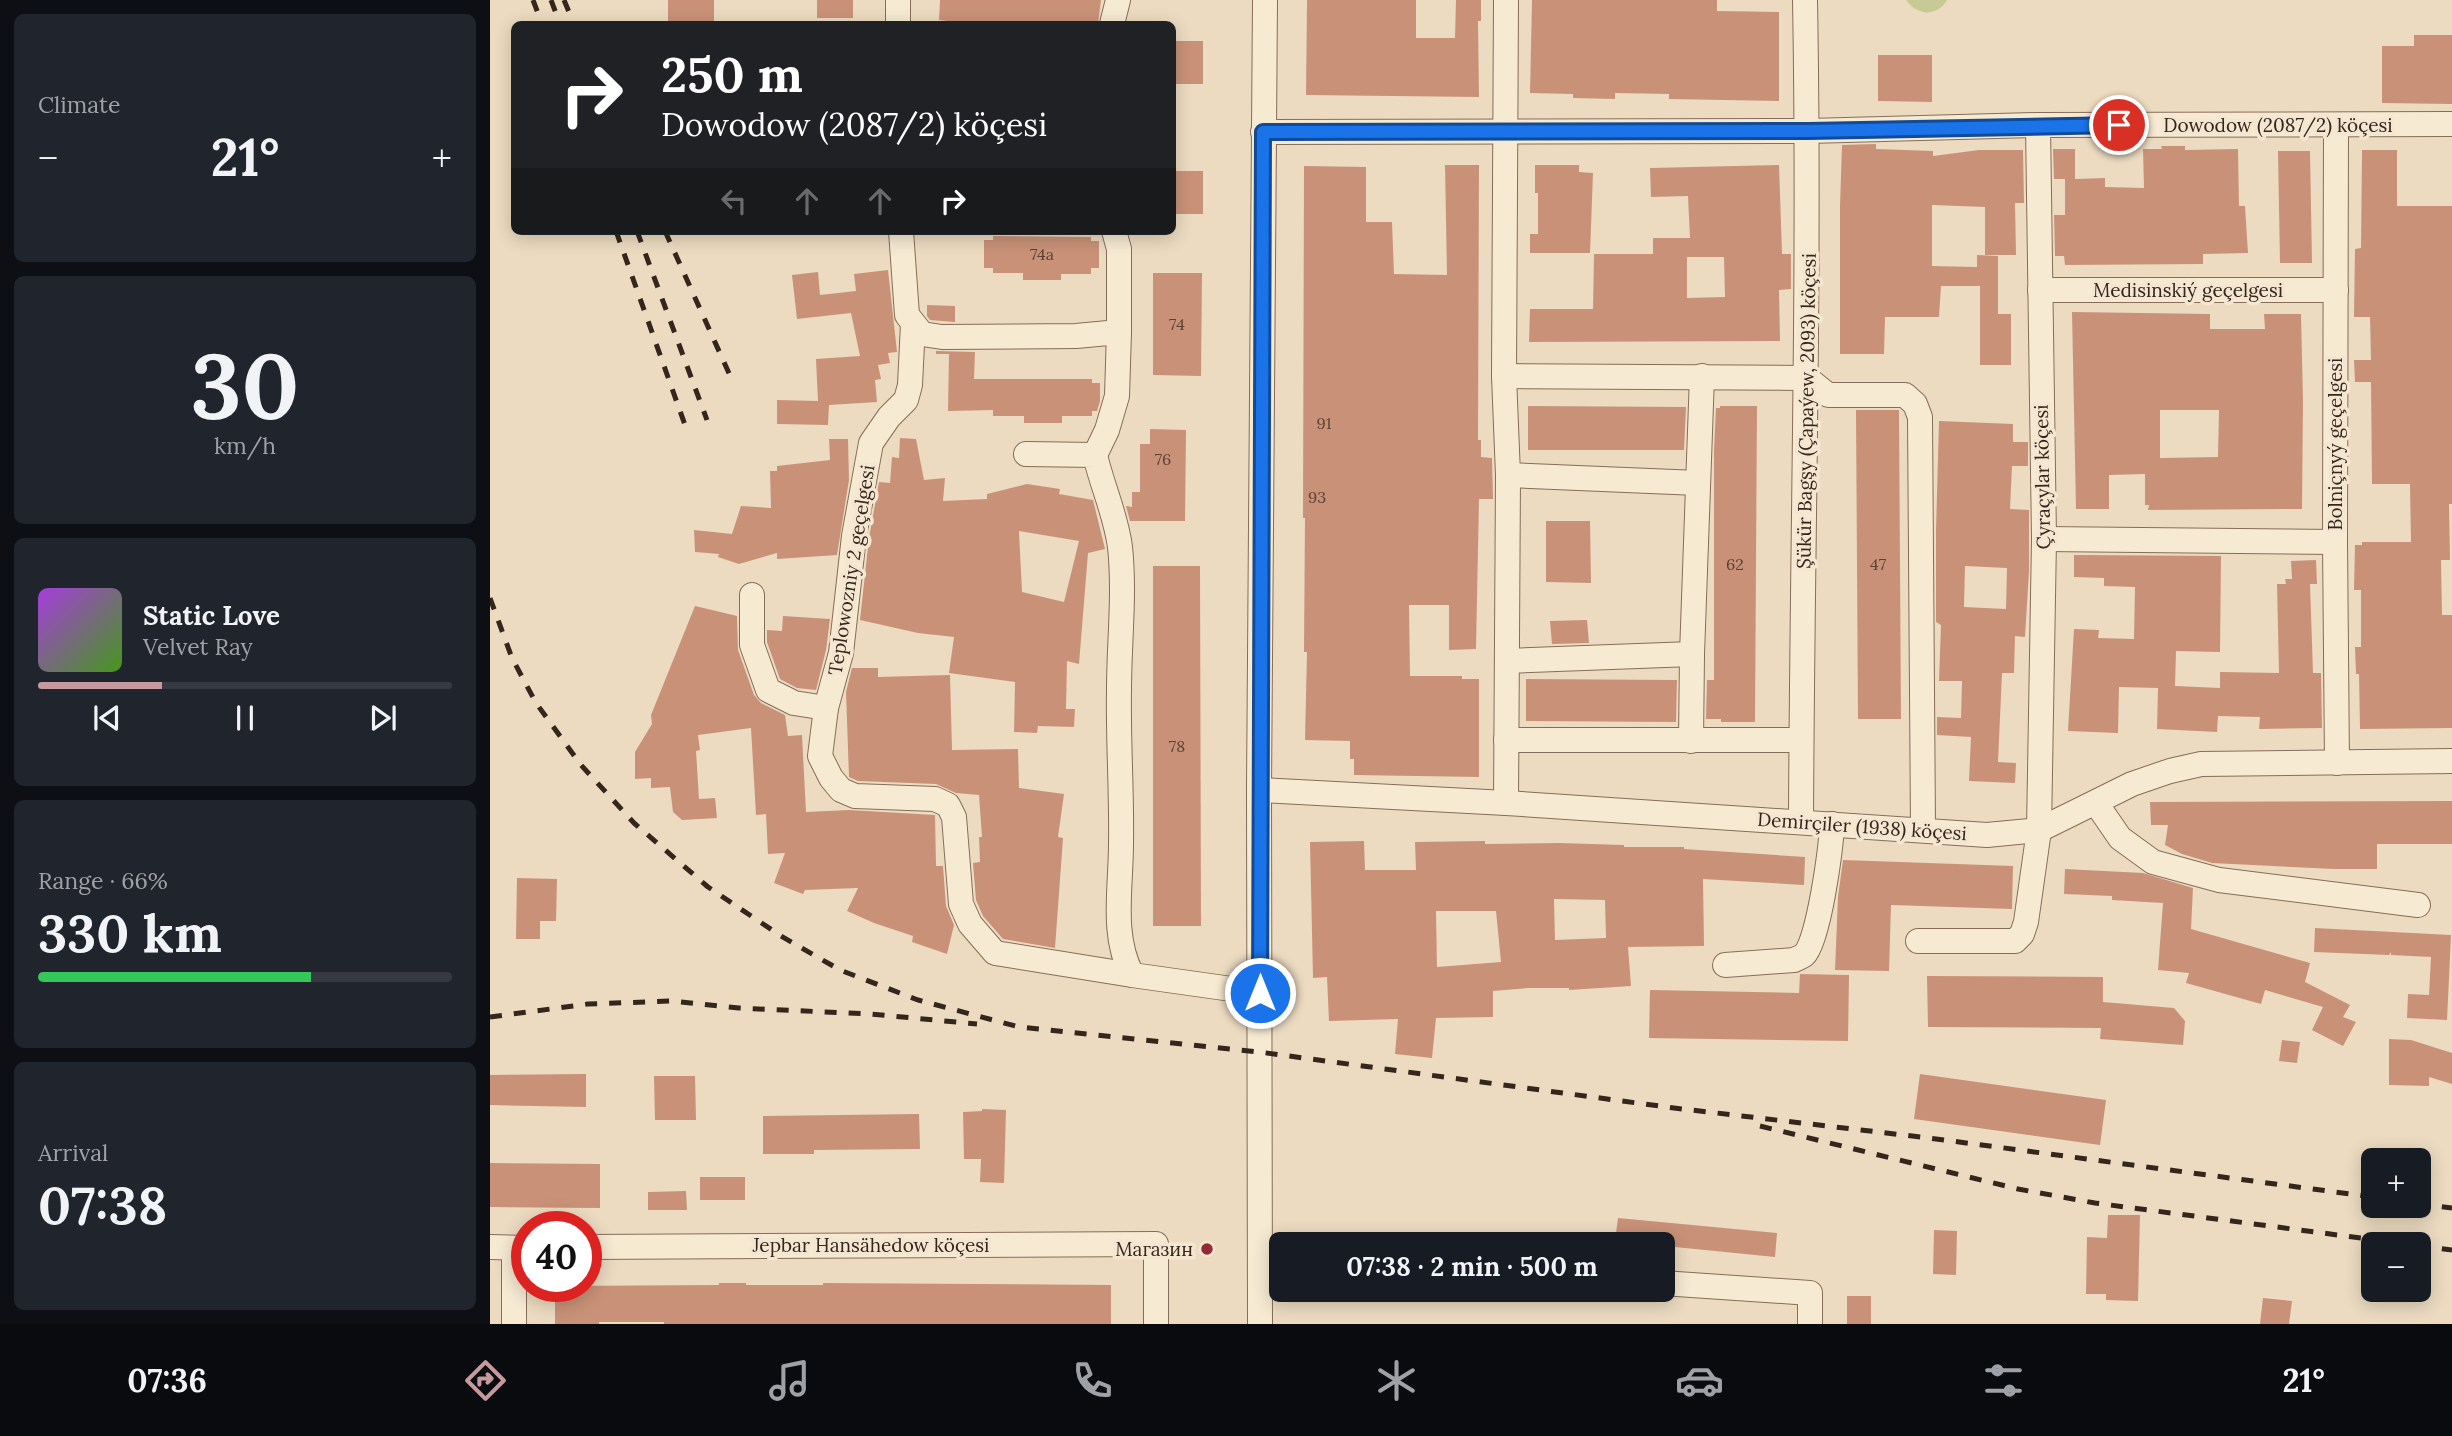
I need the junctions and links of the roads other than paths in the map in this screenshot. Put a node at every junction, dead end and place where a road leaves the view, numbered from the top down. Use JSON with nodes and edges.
{"nodes":[{"id":1,"x":898,"y":0,"type":"edge"},
{"id":2,"x":1118,"y":0,"type":"edge"},
{"id":3,"x":1265,"y":0,"type":"edge"},
{"id":4,"x":1506,"y":0,"type":"edge"},
{"id":5,"x":1805,"y":0,"type":"edge"},
{"id":6,"x":898,"y":21,"type":"edge"},
{"id":7,"x":1113,"y":21,"type":"edge"},
{"id":8,"x":2452,"y":124,"type":"edge"},
{"id":9,"x":2038,"y":125,"type":"junction"},
{"id":10,"x":2336,"y":125,"type":"junction"},
{"id":11,"x":1808,"y":131,"type":"junction"},
{"id":12,"x":1263,"y":132,"type":"junction"},
{"id":13,"x":1504,"y":132,"type":"junction"},
{"id":14,"x":901,"y":235,"type":"edge"},
{"id":15,"x":1115,"y":235,"type":"edge"},
{"id":16,"x":2040,"y":290,"type":"junction"},
{"id":17,"x":2336,"y":290,"type":"junction"},
{"id":18,"x":913,"y":324,"type":"junction"},
{"id":19,"x":1119,"y":332,"type":"junction"},
{"id":20,"x":1504,"y":376,"type":"junction"},
{"id":21,"x":1702,"y":376,"type":"junction"},
{"id":22,"x":1807,"y":378,"type":"junction"},
{"id":23,"x":1026,"y":454,"type":"dead end"},
{"id":24,"x":1095,"y":455,"type":"junction"},
{"id":25,"x":1508,"y":475,"type":"junction"},
{"id":26,"x":1698,"y":483,"type":"junction"},
{"id":27,"x":2044,"y":539,"type":"junction"},
{"id":28,"x":2335,"y":542,"type":"junction"},
{"id":29,"x":752,"y":596,"type":"dead end"},
{"id":30,"x":1692,"y":654,"type":"junction"},
{"id":31,"x":1507,"y":661,"type":"junction"},
{"id":32,"x":826,"y":708,"type":"junction"},
{"id":33,"x":1507,"y":740,"type":"junction"},
{"id":34,"x":1801,"y":740,"type":"junction"},
{"id":35,"x":1690,"y":741,"type":"junction"},
{"id":36,"x":2452,"y":761,"type":"edge"},
{"id":37,"x":2337,"y":763,"type":"junction"},
{"id":38,"x":1259,"y":790,"type":"junction"},
{"id":39,"x":1506,"y":803,"type":"junction"},
{"id":40,"x":2096,"y":803,"type":"junction"},
{"id":41,"x":1801,"y":822,"type":"junction"},
{"id":42,"x":1832,"y":824,"type":"junction"},
{"id":43,"x":1923,"y":829,"type":"junction"},
{"id":44,"x":2039,"y":830,"type":"junction"},
{"id":45,"x":2418,"y":905,"type":"dead end"},
{"id":46,"x":1918,"y":941,"type":"dead end"},
{"id":47,"x":1726,"y":965,"type":"dead end"},
{"id":48,"x":1132,"y":975,"type":"junction"},
{"id":49,"x":1260,"y":993,"type":"junction"},
{"id":50,"x":510,"y":1247,"type":"edge"},
{"id":51,"x":602,"y":1247,"type":"edge"},
{"id":52,"x":1675,"y":1284,"type":"edge"},
{"id":53,"x":514,"y":1324,"type":"edge"},
{"id":54,"x":1156,"y":1324,"type":"edge"},
{"id":55,"x":1260,"y":1324,"type":"edge"},
{"id":56,"x":1810,"y":1324,"type":"edge"}],
"edges":[{"from":1,"to":6,"type":"street"},
{"from":2,"to":7,"type":"street"},
{"from":3,"to":12,"type":"street"},
{"from":4,"to":13,"type":"street"},
{"from":5,"to":11,"type":"street","name":"Şükür Bagşy (Çapaýew, 2093) köçesi"},
{"from":8,"to":10,"type":"street","name":"Dowodow (2087/2) köçesi"},
{"from":9,"to":10,"type":"street","name":"Dowodow (2087/2) köçesi"},
{"from":9,"to":11,"type":"street","name":"Dowodow (2087/2) köçesi"},
{"from":9,"to":16,"type":"street","name":"Çyraçylar köçesi"},
{"from":10,"to":17,"type":"street","name":"Bolniçnyý geçelgesi"},
{"from":11,"to":13,"type":"street","name":"Dowodow (2087/2) köçesi"},
{"from":11,"to":22,"type":"street","name":"Şükür Bagşy (Çapaýew, 2093) köçesi"},
{"from":12,"to":13,"type":"street","name":"Dowodow (2087/2) köçesi"},
{"from":12,"to":38,"type":"street"},
{"from":13,"to":20,"type":"street"},
{"from":14,"to":18,"type":"street","name":"Teplowozniy 2 geçelgesi"},
{"from":15,"to":19,"type":"street"},
{"from":16,"to":17,"type":"street","name":"Medisinskiý geçelgesi"},
{"from":16,"to":27,"type":"street","name":"Çyraçylar köçesi"},
{"from":17,"to":28,"type":"street","name":"Bolniçnyý geçelgesi"},
{"from":18,"to":19,"type":"street"},
{"from":18,"to":32,"type":"street","name":"Teplowozniy 2 geçelgesi"},
{"from":19,"to":24,"type":"street"},
{"from":20,"to":21,"type":"street"},
{"from":20,"to":25,"type":"street"},
{"from":21,"to":22,"type":"street"},
{"from":21,"to":26,"type":"street"},
{"from":22,"to":34,"type":"street","name":"Şükür Bagşy (Çapaýew, 2093) köçesi"},
{"from":22,"to":43,"type":"street"},
{"from":23,"to":24,"type":"street"},
{"from":24,"to":48,"type":"street"},
{"from":25,"to":26,"type":"street"},
{"from":25,"to":31,"type":"street"},
{"from":26,"to":30,"type":"street"},
{"from":27,"to":28,"type":"street"},
{"from":27,"to":44,"type":"street","name":"Çyraçylar köçesi"},
{"from":28,"to":37,"type":"street","name":"Bolniçnyý geçelgesi"},
{"from":29,"to":32,"type":"street"},
{"from":30,"to":31,"type":"street"},
{"from":30,"to":35,"type":"street"},
{"from":31,"to":33,"type":"street"},
{"from":32,"to":48,"type":"street","name":"Teplowozniy 2 geçelgesi"},
{"from":33,"to":35,"type":"street"},
{"from":33,"to":39,"type":"street"},
{"from":34,"to":35,"type":"street"},
{"from":34,"to":41,"type":"street","name":"Şükür Bagşy (Çapaýew, 2093) köçesi"},
{"from":36,"to":37,"type":"street","name":"Demirçiler (1938) köçesi"},
{"from":37,"to":40,"type":"street","name":"Demirçiler (1938) köçesi"},
{"from":38,"to":39,"type":"street","name":"Demirçiler (1938) köçesi"},
{"from":38,"to":49,"type":"street"},
{"from":39,"to":41,"type":"street","name":"Demirçiler (1938) köçesi"},
{"from":40,"to":44,"type":"street","name":"Demirçiler (1938) köçesi"},
{"from":40,"to":45,"type":"street"},
{"from":41,"to":42,"type":"street","name":"Demirçiler (1938) köçesi"},
{"from":42,"to":43,"type":"street","name":"Demirçiler (1938) köçesi"},
{"from":42,"to":47,"type":"street"},
{"from":43,"to":44,"type":"street","name":"Demirçiler (1938) köçesi"},
{"from":44,"to":46,"type":"street","name":"Çyraçylar köçesi"},
{"from":48,"to":49,"type":"street"},
{"from":49,"to":55,"type":"street"},
{"from":50,"to":53,"type":"street"},
{"from":51,"to":54,"type":"street","name":"Jepbar Hansähedow köçesi"},
{"from":52,"to":56,"type":"street"}]}
